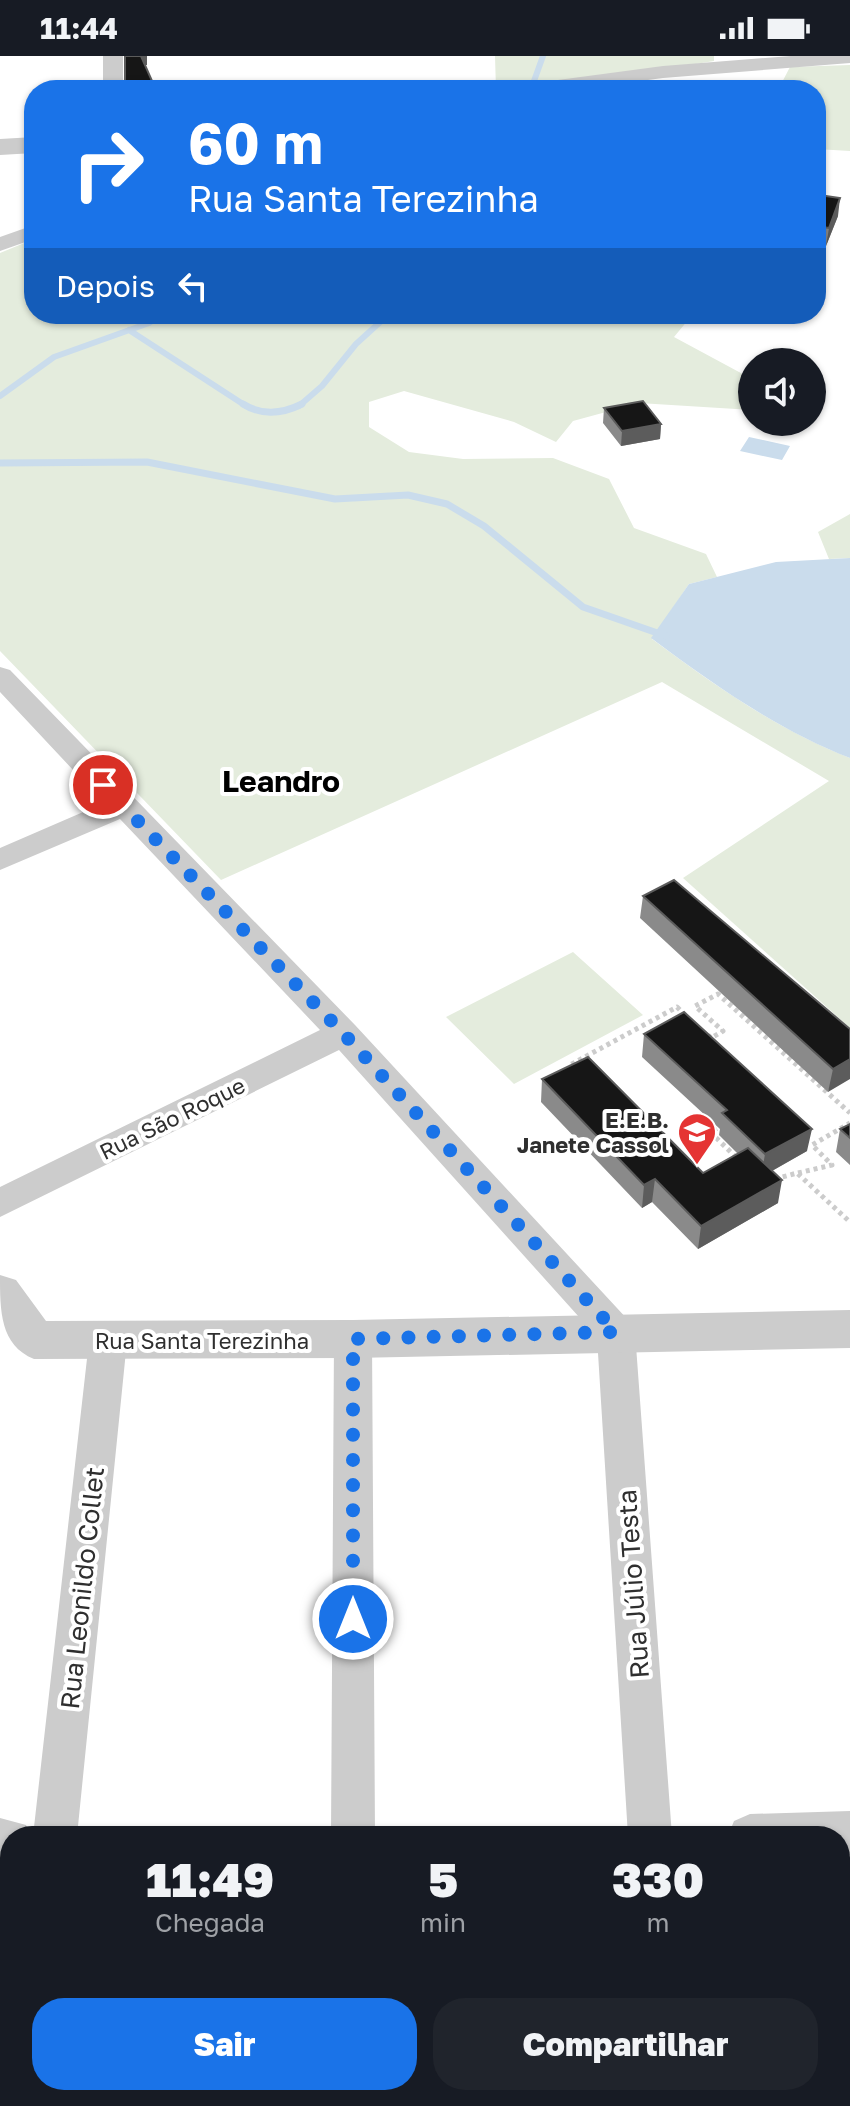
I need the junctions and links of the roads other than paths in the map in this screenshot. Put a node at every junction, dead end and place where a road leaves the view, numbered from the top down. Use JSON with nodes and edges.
{"nodes":[{"id":1,"x":113,"y":56,"type":"edge"},
{"id":2,"x":850,"y":57,"type":"edge"},
{"id":3,"x":113,"y":80,"type":"edge"},
{"id":4,"x":603,"y":80,"type":"edge"},
{"id":5,"x":24,"y":146,"type":"edge"},
{"id":6,"x":0,"y":147,"type":"edge"},
{"id":7,"x":24,"y":236,"type":"edge"},
{"id":8,"x":0,"y":244,"type":"edge"},
{"id":9,"x":0,"y":676,"type":"edge"},
{"id":10,"x":123,"y":806,"type":"junction"},
{"id":11,"x":0,"y":860,"type":"edge"},
{"id":12,"x":343,"y":1033,"type":"junction"},
{"id":13,"x":0,"y":1203,"type":"edge"},
{"id":14,"x":0,"y":1293,"type":"edge"},
{"id":15,"x":850,"y":1329,"type":"edge"},
{"id":16,"x":616,"y":1332,"type":"junction"},
{"id":17,"x":353,"y":1339,"type":"junction"},
{"id":18,"x":108,"y":1341,"type":"junction"},
{"id":19,"x":56,"y":1826,"type":"edge"},
{"id":20,"x":353,"y":1826,"type":"edge"},
{"id":21,"x":649,"y":1826,"type":"edge"}],
"edges":[{"from":1,"to":3,"type":"street"},
{"from":2,"to":4,"type":"street"},
{"from":5,"to":6,"type":"street"},
{"from":7,"to":8,"type":"street"},
{"from":9,"to":10,"type":"street"},
{"from":10,"to":11,"type":"street"},
{"from":10,"to":12,"type":"street"},
{"from":12,"to":13,"type":"street","name":"Rua São Roque"},
{"from":12,"to":16,"type":"street"},
{"from":14,"to":18,"type":"street","name":"Rua Santa Terezinha"},
{"from":15,"to":16,"type":"street","name":"Rua Santa Terezinha"},
{"from":16,"to":17,"type":"street","name":"Rua Santa Terezinha"},
{"from":16,"to":21,"type":"street","name":"Rua Júlio Testa"},
{"from":17,"to":18,"type":"street","name":"Rua Santa Terezinha"},
{"from":17,"to":20,"type":"street"},
{"from":18,"to":19,"type":"street","name":"Rua Leonildo Collet"}]}
